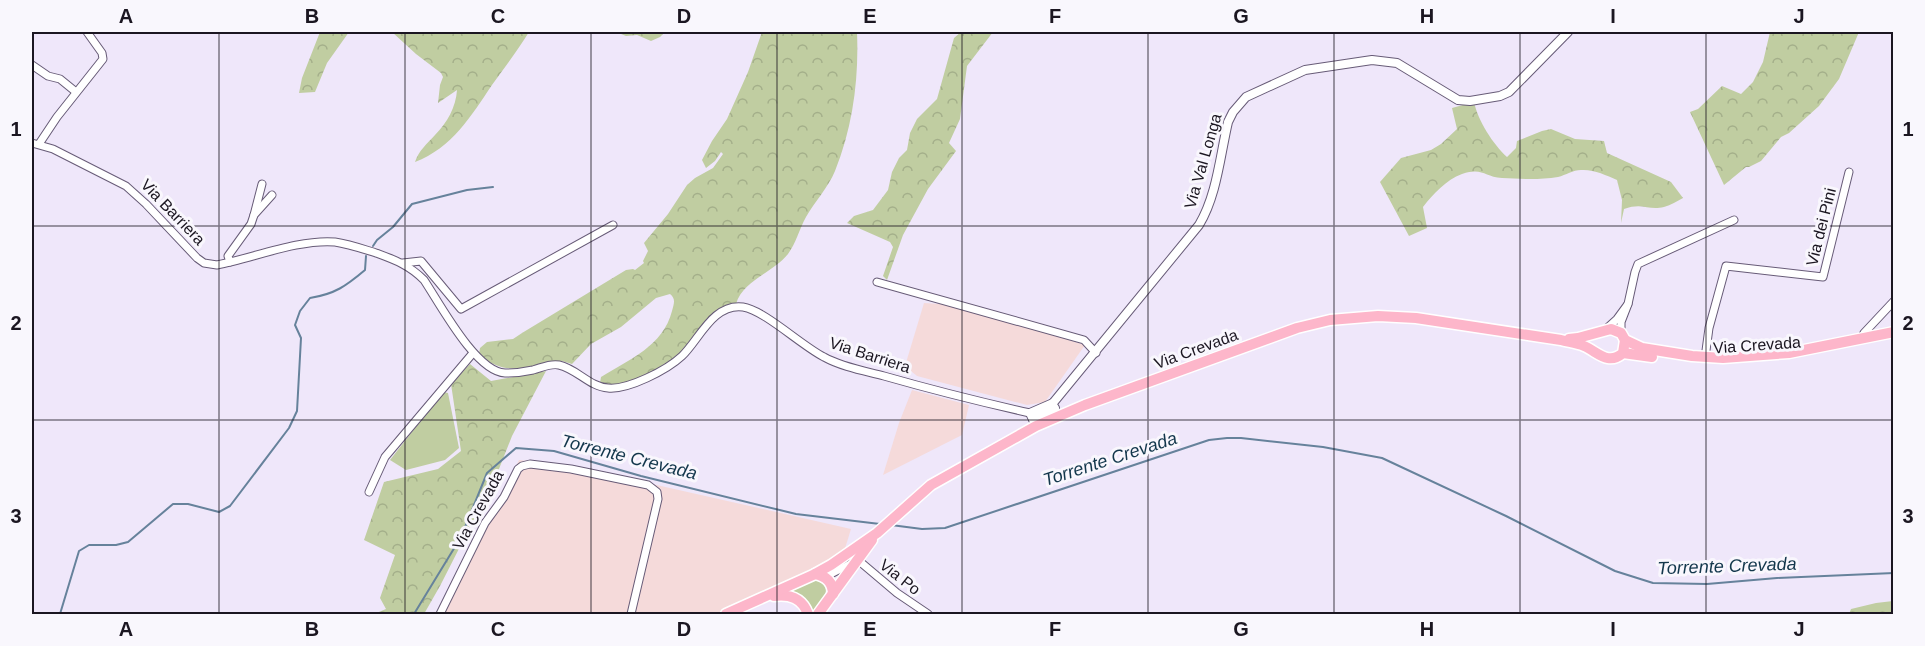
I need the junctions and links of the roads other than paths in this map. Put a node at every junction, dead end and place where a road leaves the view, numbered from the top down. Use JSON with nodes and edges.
{"nodes":[{"id":1,"x":87,"y":32,"type":"edge"},
{"id":2,"x":1568,"y":32,"type":"edge"},
{"id":3,"x":32,"y":65,"type":"edge"},
{"id":4,"x":76,"y":92,"type":"junction"},
{"id":5,"x":35,"y":144,"type":"edge"},
{"id":6,"x":1849,"y":172,"type":"dead end"},
{"id":7,"x":262,"y":184,"type":"dead end"},
{"id":8,"x":272,"y":195,"type":"dead end"},
{"id":9,"x":254,"y":215,"type":"junction"},
{"id":10,"x":1734,"y":220,"type":"dead end"},
{"id":11,"x":614,"y":225,"type":"dead end"},
{"id":12,"x":230,"y":262,"type":"junction"},
{"id":13,"x":403,"y":263,"type":"junction"},
{"id":14,"x":877,"y":282,"type":"dead end"},
{"id":15,"x":1893,"y":301,"type":"edge"},
{"id":16,"x":1628,"y":304,"type":"junction"},
{"id":17,"x":1603,"y":331,"type":"junction"},
{"id":18,"x":1893,"y":332,"type":"edge"},
{"id":19,"x":1623,"y":337,"type":"junction"},
{"id":20,"x":1861,"y":339,"type":"junction"},
{"id":21,"x":1560,"y":340,"type":"junction"},
{"id":22,"x":1893,"y":340,"type":"edge"},
{"id":23,"x":1096,"y":352,"type":"junction"},
{"id":24,"x":1596,"y":352,"type":"junction"},
{"id":25,"x":473,"y":353,"type":"junction"},
{"id":26,"x":1623,"y":353,"type":"junction"},
{"id":27,"x":1705,"y":358,"type":"junction"},
{"id":28,"x":1056,"y":409,"type":"junction"},
{"id":29,"x":1033,"y":419,"type":"junction"},
{"id":30,"x":369,"y":492,"type":"dead end"},
{"id":31,"x":877,"y":533,"type":"junction"},
{"id":32,"x":858,"y":560,"type":"junction"},
{"id":33,"x":820,"y":576,"type":"junction"},
{"id":34,"x":833,"y":594,"type":"junction"},
{"id":35,"x":764,"y":598,"type":"junction"},
{"id":36,"x":440,"y":615,"type":"edge"},
{"id":37,"x":631,"y":615,"type":"edge"},
{"id":38,"x":726,"y":615,"type":"edge"},
{"id":39,"x":808,"y":615,"type":"edge"},
{"id":40,"x":818,"y":615,"type":"edge"},
{"id":41,"x":927,"y":615,"type":"edge"}],
"edges":[{"from":1,"to":4,"type":"street"},
{"from":2,"to":23,"type":"street","name":"Via Val Longa"},
{"from":3,"to":4,"type":"street"},
{"from":4,"to":5,"type":"street"},
{"from":5,"to":12,"type":"street","name":"Via Barriera"},
{"from":6,"to":27,"type":"street","name":"Via dei Pini"},
{"from":7,"to":9,"type":"street"},
{"from":8,"to":9,"type":"street"},
{"from":9,"to":12,"type":"street"},
{"from":10,"to":16,"type":"street"},
{"from":11,"to":13,"type":"street","name":"Via Barriera"},
{"from":12,"to":13,"type":"street","name":"Via Barriera"},
{"from":13,"to":25,"type":"street","name":"Via Barriera"},
{"from":14,"to":23,"type":"street"},
{"from":15,"to":20,"type":"street"},
{"from":16,"to":17,"type":"street"},
{"from":16,"to":19,"type":"street"},
{"from":17,"to":19,"type":"main road","name":"Via Crevada"},
{"from":17,"to":21,"type":"main road","name":"Via Crevada"},
{"from":17,"to":24,"type":"main road"},
{"from":18,"to":20,"type":"main road","name":"Via Crevada"},
{"from":19,"to":26,"type":"main road"},
{"from":19,"to":27,"type":"main road","name":"Via Crevada"},
{"from":20,"to":27,"type":"main road","name":"Via Crevada"},
{"from":21,"to":24,"type":"main road","name":"Via Crevada"},
{"from":21,"to":28,"type":"main road","name":"Via Crevada"},
{"from":22,"to":26,"type":"main road","name":"Via Crevada"},
{"from":23,"to":28,"type":"street","name":"Via Val Longa"},
{"from":24,"to":26,"type":"main road","name":"Via Crevada"},
{"from":25,"to":29,"type":"street","name":"Via Barriera"},
{"from":25,"to":30,"type":"street"},
{"from":28,"to":29,"type":"main road","name":"Via Crevada"},
{"from":29,"to":31,"type":"main road","name":"Via Crevada"},
{"from":31,"to":32,"type":"main road","name":"Via Crevada"},
{"from":31,"to":33,"type":"main road","name":"Via Crevada"},
{"from":32,"to":33,"type":"street","name":"Via Po"},
{"from":32,"to":34,"type":"main road","name":"Via Crevada"},
{"from":32,"to":41,"type":"street","name":"Via Po"},
{"from":33,"to":34,"type":"main road"},
{"from":33,"to":35,"type":"main road","name":"Via Crevada"},
{"from":34,"to":40,"type":"main road","name":"Via Crevada"},
{"from":35,"to":38,"type":"main road","name":"Via Crevada"},
{"from":35,"to":39,"type":"main road"},
{"from":36,"to":37,"type":"street","name":"Via Crevada"}]}
